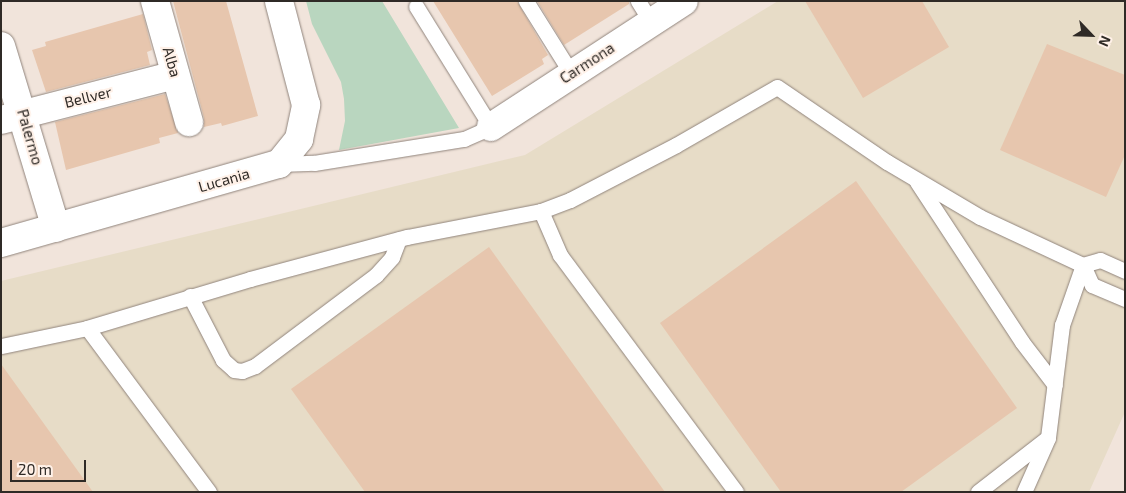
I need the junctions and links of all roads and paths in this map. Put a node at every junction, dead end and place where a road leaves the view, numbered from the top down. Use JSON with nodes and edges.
{"nodes":[{"id":1,"x":155,"y":1,"type":"edge"},
{"id":2,"x":279,"y":1,"type":"edge"},
{"id":3,"x":526,"y":1,"type":"edge"},
{"id":4,"x":684,"y":1,"type":"edge"},
{"id":5,"x":416,"y":6,"type":"dead end"},
{"id":6,"x":645,"y":12,"type":"edge"},
{"id":7,"x":1,"y":46,"type":"edge"},
{"id":8,"x":571,"y":73,"type":"junction"},
{"id":9,"x":175,"y":75,"type":"junction"},
{"id":10,"x":12,"y":117,"type":"edge"},
{"id":11,"x":189,"y":122,"type":"dead end"},
{"id":12,"x":491,"y":127,"type":"junction"},
{"id":13,"x":279,"y":164,"type":"junction"},
{"id":14,"x":915,"y":179,"type":"junction"},
{"id":15,"x":541,"y":211,"type":"junction"},
{"id":16,"x":56,"y":228,"type":"junction"},
{"id":17,"x":399,"y":239,"type":"junction"},
{"id":18,"x":1,"y":243,"type":"edge"},
{"id":19,"x":1084,"y":266,"type":"junction"},
{"id":20,"x":1125,"y":271,"type":"edge"},
{"id":21,"x":190,"y":296,"type":"junction"},
{"id":22,"x":1125,"y":299,"type":"edge"},
{"id":23,"x":87,"y":328,"type":"junction"},
{"id":24,"x":1,"y":346,"type":"edge"},
{"id":25,"x":1055,"y":385,"type":"junction"},
{"id":26,"x":1048,"y":438,"type":"junction"},
{"id":27,"x":209,"y":492,"type":"edge"},
{"id":28,"x":736,"y":492,"type":"edge"},
{"id":29,"x":978,"y":492,"type":"edge"},
{"id":30,"x":1024,"y":492,"type":"edge"}],
"edges":[{"from":1,"to":9,"type":"street","name":"Alba"},
{"from":2,"to":13,"type":"street"},
{"from":3,"to":8,"type":"lane"},
{"from":4,"to":6,"type":"street","name":"Carmona"},
{"from":5,"to":12,"type":"lane"},
{"from":6,"to":8,"type":"street","name":"Carmona"},
{"from":7,"to":10,"type":"street","name":"Palermo"},
{"from":8,"to":12,"type":"street","name":"Carmona"},
{"from":9,"to":10,"type":"street","name":"Bellver"},
{"from":9,"to":11,"type":"street","name":"Alba"},
{"from":10,"to":16,"type":"street","name":"Palermo"},
{"from":12,"to":13,"type":"lane"},
{"from":13,"to":16,"type":"street","name":"Lucania"},
{"from":14,"to":15,"type":"lane"},
{"from":14,"to":19,"type":"lane"},
{"from":14,"to":25,"type":"lane"},
{"from":15,"to":17,"type":"lane"},
{"from":15,"to":28,"type":"lane"},
{"from":16,"to":18,"type":"street","name":"Lucania"},
{"from":17,"to":21,"type":"lane"},
{"from":17,"to":21,"type":"lane"},
{"from":19,"to":20,"type":"lane"},
{"from":19,"to":22,"type":"lane"},
{"from":19,"to":25,"type":"lane"},
{"from":21,"to":23,"type":"lane"},
{"from":23,"to":24,"type":"lane"},
{"from":23,"to":27,"type":"lane"},
{"from":25,"to":26,"type":"lane"},
{"from":26,"to":29,"type":"lane"},
{"from":26,"to":30,"type":"lane"}]}
